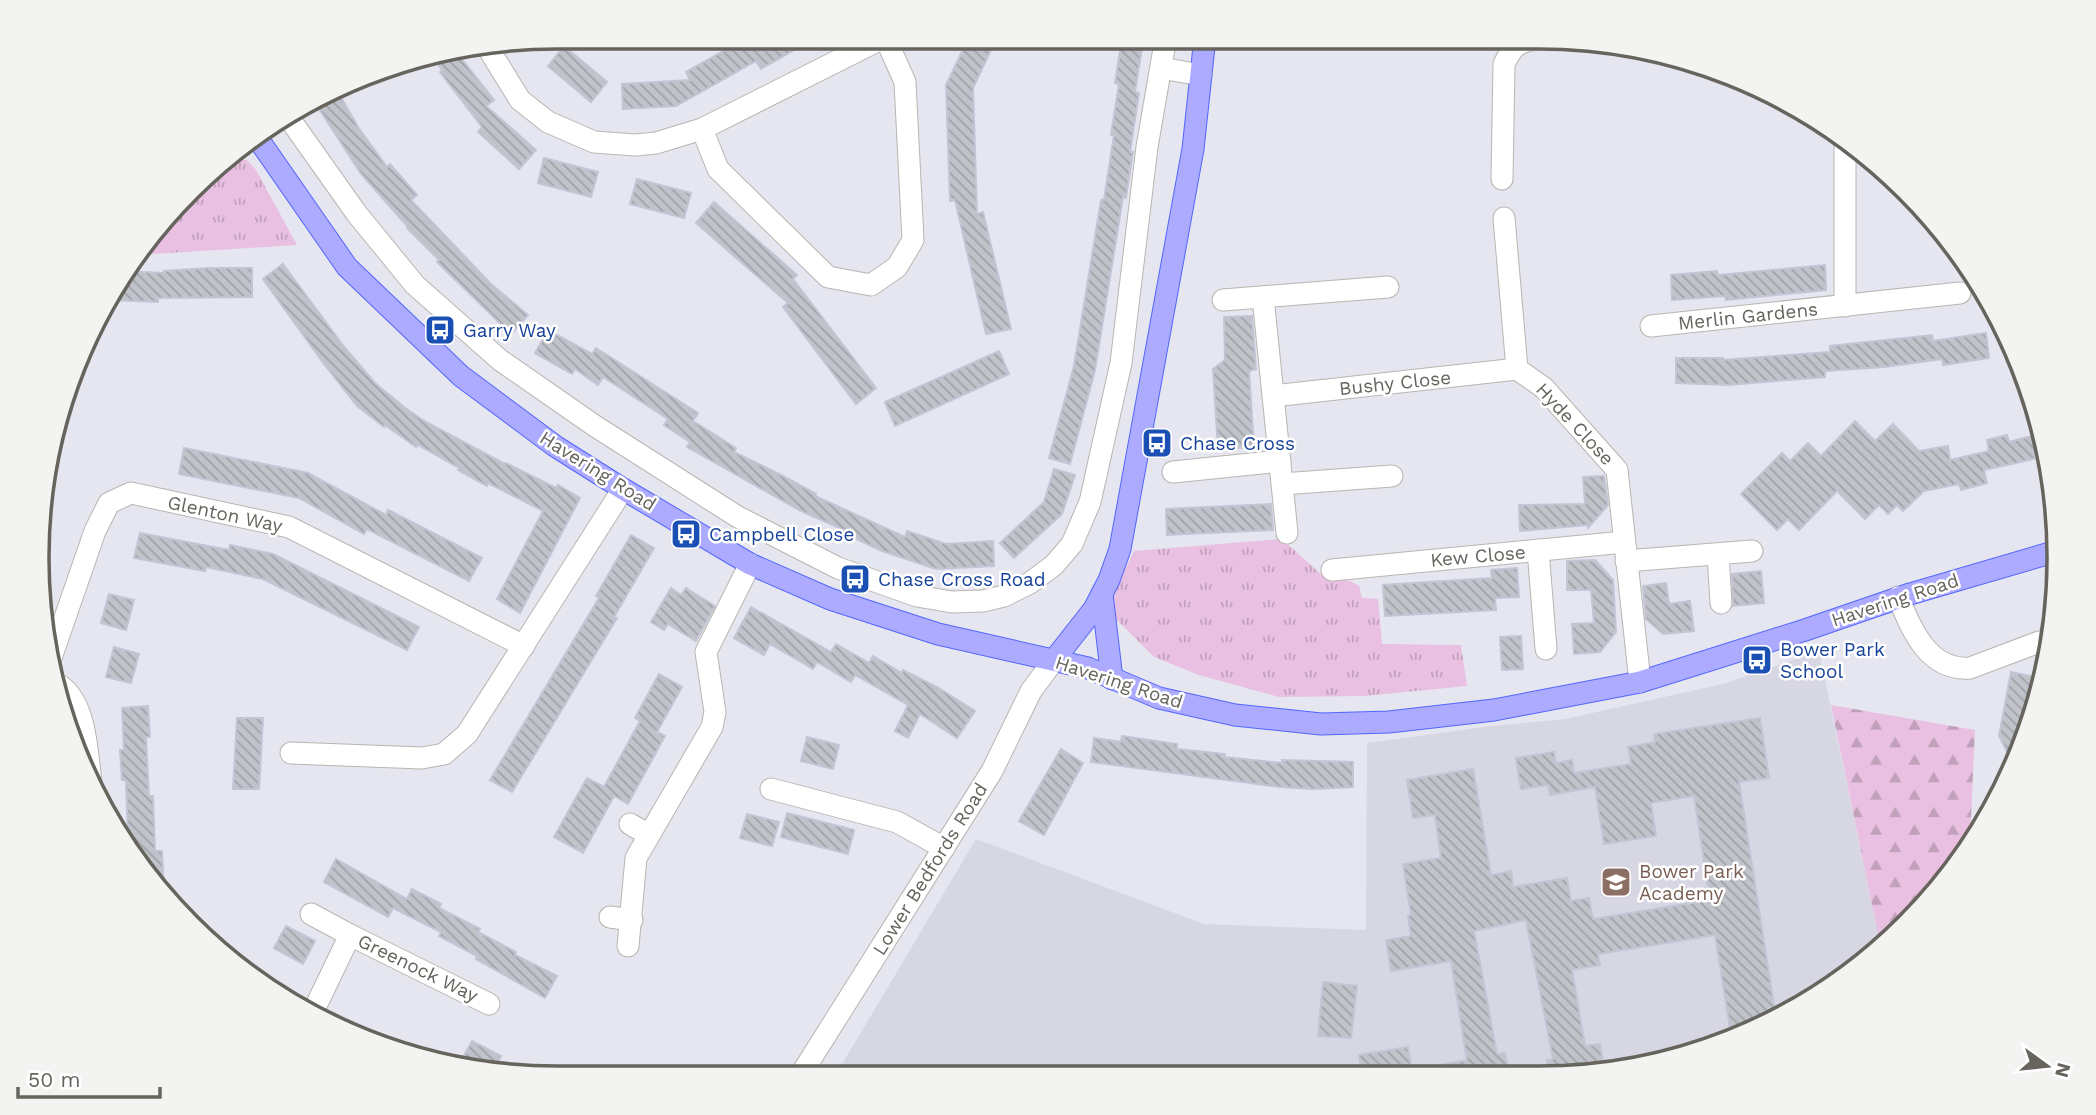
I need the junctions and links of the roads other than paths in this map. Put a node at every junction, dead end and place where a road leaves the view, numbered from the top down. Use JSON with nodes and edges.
{"nodes":[{"id":1,"x":861,"y":49,"type":"edge"},
{"id":2,"x":890,"y":49,"type":"edge"},
{"id":3,"x":1164,"y":49,"type":"edge"},
{"id":4,"x":1204,"y":49,"type":"edge"},
{"id":5,"x":1512,"y":49,"type":"edge"},
{"id":6,"x":491,"y":53,"type":"edge"},
{"id":7,"x":1161,"y":68,"type":"junction"},
{"id":8,"x":1201,"y":75,"type":"junction"},
{"id":9,"x":293,"y":123,"type":"edge"},
{"id":10,"x":702,"y":129,"type":"junction"},
{"id":11,"x":262,"y":144,"type":"edge"},
{"id":12,"x":1845,"y":152,"type":"edge"},
{"id":13,"x":1502,"y":179,"type":"dead end"},
{"id":14,"x":1504,"y":218,"type":"dead end"},
{"id":15,"x":1388,"y":286,"type":"dead end"},
{"id":16,"x":1960,"y":293,"type":"dead end"},
{"id":17,"x":1263,"y":297,"type":"junction"},
{"id":18,"x":1223,"y":300,"type":"dead end"},
{"id":19,"x":1845,"y":306,"type":"junction"},
{"id":20,"x":1651,"y":326,"type":"dead end"},
{"id":21,"x":1517,"y":369,"type":"junction"},
{"id":22,"x":1273,"y":396,"type":"junction"},
{"id":23,"x":1280,"y":461,"type":"junction"},
{"id":24,"x":1173,"y":472,"type":"dead end"},
{"id":25,"x":1392,"y":476,"type":"dead end"},
{"id":26,"x":1282,"y":484,"type":"junction"},
{"id":27,"x":624,"y":489,"type":"junction"},
{"id":28,"x":1287,"y":533,"type":"dead end"},
{"id":29,"x":1538,"y":550,"type":"junction"},
{"id":30,"x":1752,"y":551,"type":"dead end"},
{"id":31,"x":1625,"y":552,"type":"junction"},
{"id":32,"x":2047,"y":554,"type":"edge"},
{"id":33,"x":1718,"y":555,"type":"junction"},
{"id":34,"x":750,"y":564,"type":"junction"},
{"id":35,"x":1332,"y":570,"type":"dead end"},
{"id":36,"x":1102,"y":594,"type":"junction"},
{"id":37,"x":1898,"y":597,"type":"junction"},
{"id":38,"x":1721,"y":603,"type":"dead end"},
{"id":39,"x":56,"y":642,"type":"edge"},
{"id":40,"x":2040,"y":642,"type":"edge"},
{"id":41,"x":524,"y":646,"type":"junction"},
{"id":42,"x":1546,"y":649,"type":"dead end"},
{"id":43,"x":1054,"y":660,"type":"junction"},
{"id":44,"x":1112,"y":679,"type":"junction"},
{"id":45,"x":1640,"y":682,"type":"junction"},
{"id":46,"x":68,"y":694,"type":"edge"},
{"id":47,"x":86,"y":748,"type":"edge"},
{"id":48,"x":291,"y":753,"type":"dead end"},
{"id":49,"x":771,"y":789,"type":"dead end"},
{"id":50,"x":629,"y":824,"type":"dead end"},
{"id":51,"x":649,"y":835,"type":"junction"},
{"id":52,"x":944,"y":848,"type":"junction"},
{"id":53,"x":311,"y":914,"type":"dead end"},
{"id":54,"x":610,"y":917,"type":"dead end"},
{"id":55,"x":632,"y":920,"type":"junction"},
{"id":56,"x":350,"y":935,"type":"junction"},
{"id":57,"x":628,"y":946,"type":"dead end"},
{"id":58,"x":489,"y":1003,"type":"dead end"},
{"id":59,"x":316,"y":1005,"type":"edge"},
{"id":60,"x":806,"y":1066,"type":"edge"}],
"edges":[{"from":1,"to":10,"type":"street"},
{"from":2,"to":10,"type":"street"},
{"from":3,"to":7,"type":"street"},
{"from":4,"to":8,"type":"main road"},
{"from":5,"to":13,"type":"street"},
{"from":6,"to":10,"type":"street"},
{"from":7,"to":8,"type":"street"},
{"from":7,"to":9,"type":"street"},
{"from":8,"to":36,"type":"main road"},
{"from":11,"to":27,"type":"main road","name":"Havering Road"},
{"from":12,"to":19,"type":"street","name":"Merlin Gardens"},
{"from":14,"to":21,"type":"street","name":"Hyde Close"},
{"from":15,"to":17,"type":"street"},
{"from":16,"to":19,"type":"street","name":"Merlin Gardens"},
{"from":17,"to":18,"type":"street"},
{"from":17,"to":22,"type":"street"},
{"from":19,"to":20,"type":"street","name":"Merlin Gardens"},
{"from":21,"to":22,"type":"street","name":"Bushy Close"},
{"from":21,"to":31,"type":"street","name":"Hyde Close"},
{"from":22,"to":23,"type":"street"},
{"from":23,"to":24,"type":"street"},
{"from":23,"to":26,"type":"street"},
{"from":25,"to":26,"type":"street"},
{"from":26,"to":28,"type":"street"},
{"from":27,"to":34,"type":"main road","name":"Havering Road"},
{"from":27,"to":41,"type":"street"},
{"from":29,"to":31,"type":"street","name":"Kew Close"},
{"from":29,"to":35,"type":"street","name":"Kew Close"},
{"from":29,"to":42,"type":"street"},
{"from":30,"to":33,"type":"street","name":"Kew Close"},
{"from":31,"to":33,"type":"street","name":"Kew Close"},
{"from":31,"to":45,"type":"street","name":"Hyde Close"},
{"from":32,"to":37,"type":"main road","name":"Havering Road"},
{"from":33,"to":38,"type":"street"},
{"from":34,"to":43,"type":"main road","name":"Havering Road"},
{"from":34,"to":51,"type":"street"},
{"from":36,"to":43,"type":"main road"},
{"from":36,"to":44,"type":"main road"},
{"from":37,"to":40,"type":"street"},
{"from":37,"to":45,"type":"main road","name":"Havering Road"},
{"from":39,"to":41,"type":"street","name":"Glenton Way"},
{"from":41,"to":48,"type":"street"},
{"from":43,"to":44,"type":"main road","name":"Havering Road"},
{"from":43,"to":52,"type":"street","name":"Lower Bedfords Road"},
{"from":44,"to":45,"type":"main road","name":"Havering Road"},
{"from":46,"to":47,"type":"street"},
{"from":49,"to":52,"type":"street"},
{"from":50,"to":51,"type":"street"},
{"from":51,"to":55,"type":"street"},
{"from":52,"to":60,"type":"street","name":"Lower Bedfords Road"},
{"from":53,"to":56,"type":"street"},
{"from":54,"to":55,"type":"street"},
{"from":55,"to":57,"type":"street"},
{"from":56,"to":58,"type":"street","name":"Greenock Way"},
{"from":56,"to":59,"type":"street","name":"Greenock Way"}]}
